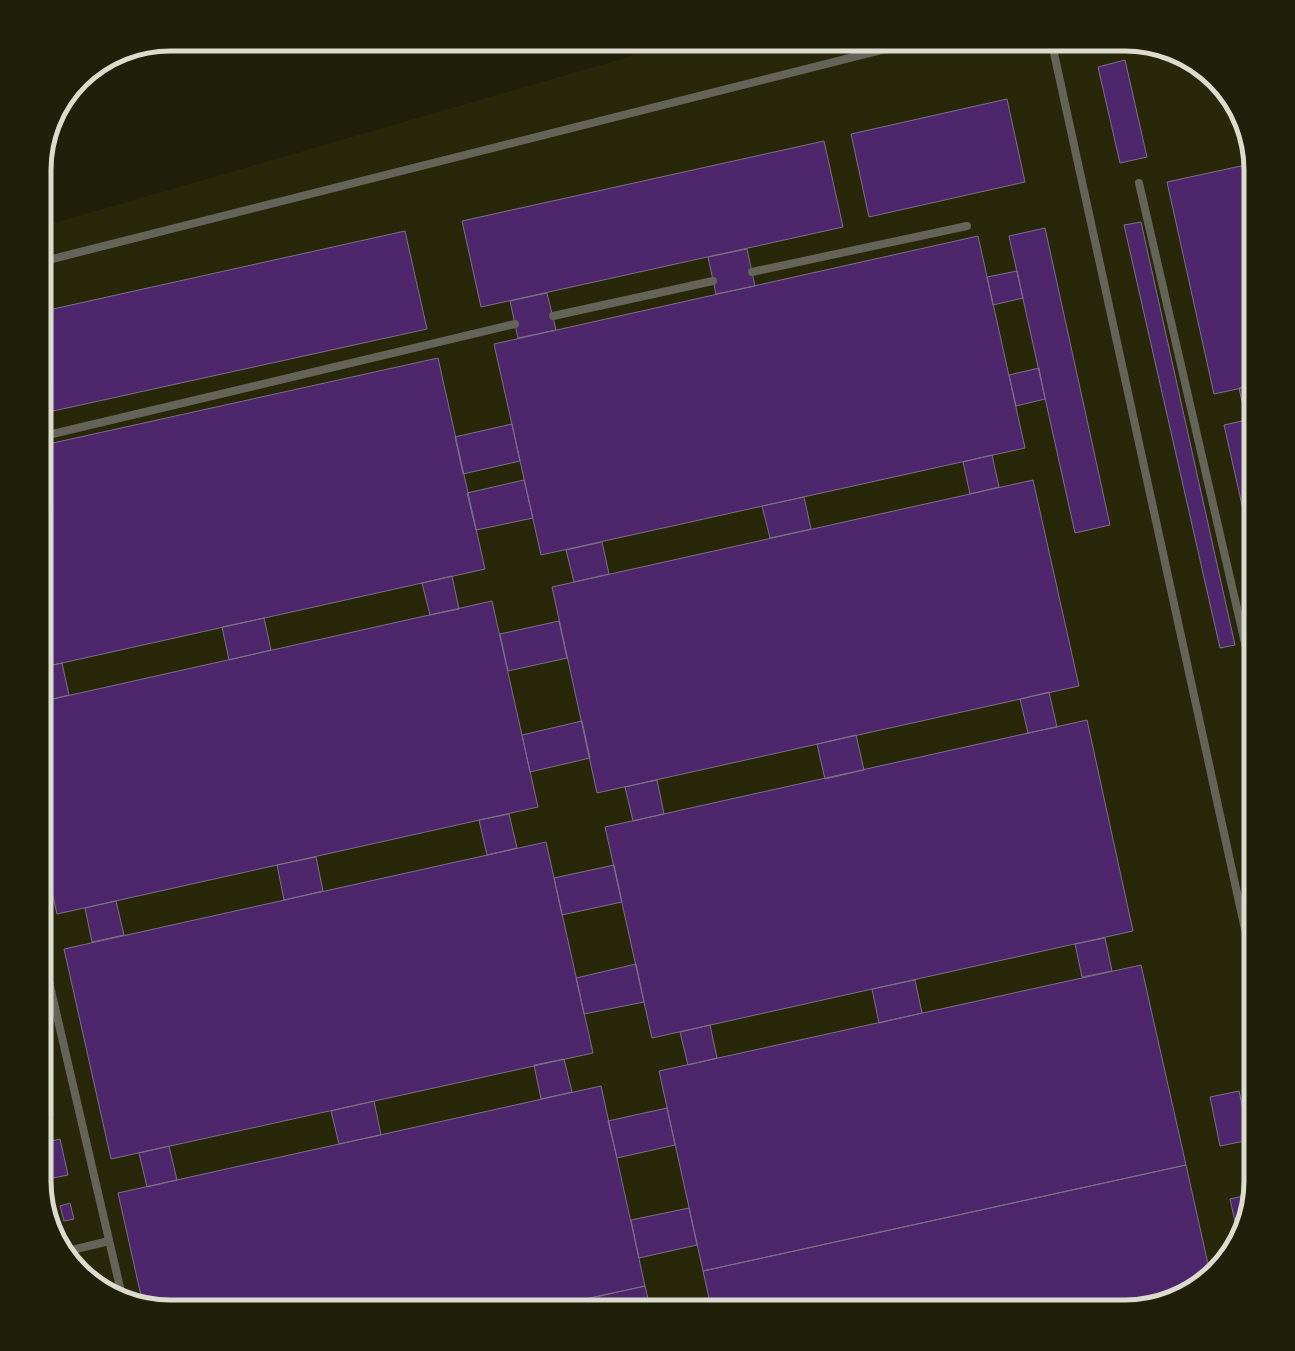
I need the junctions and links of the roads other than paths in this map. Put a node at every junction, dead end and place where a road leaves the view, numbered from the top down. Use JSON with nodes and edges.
{"nodes":[{"id":1,"x":878,"y":51,"type":"edge"},
{"id":2,"x":1054,"y":51,"type":"edge"},
{"id":3,"x":1139,"y":183,"type":"dead end"},
{"id":4,"x":967,"y":226,"type":"dead end"},
{"id":5,"x":51,"y":259,"type":"edge"},
{"id":6,"x":752,"y":272,"type":"dead end"},
{"id":7,"x":713,"y":280,"type":"dead end"},
{"id":8,"x":553,"y":316,"type":"dead end"},
{"id":9,"x":515,"y":324,"type":"dead end"},
{"id":10,"x":51,"y":434,"type":"edge"},
{"id":11,"x":1244,"y":637,"type":"edge"},
{"id":12,"x":1244,"y":926,"type":"edge"},
{"id":13,"x":51,"y":990,"type":"edge"},
{"id":14,"x":109,"y":1241,"type":"junction"},
{"id":15,"x":74,"y":1250,"type":"edge"},
{"id":16,"x":120,"y":1289,"type":"edge"}],
"edges":[{"from":1,"to":5,"type":"lane"},
{"from":2,"to":12,"type":"lane"},
{"from":3,"to":11,"type":"lane"},
{"from":4,"to":6,"type":"lane"},
{"from":7,"to":8,"type":"lane"},
{"from":9,"to":10,"type":"lane"},
{"from":13,"to":14,"type":"lane"},
{"from":14,"to":15,"type":"lane"},
{"from":14,"to":16,"type":"lane"}]}
